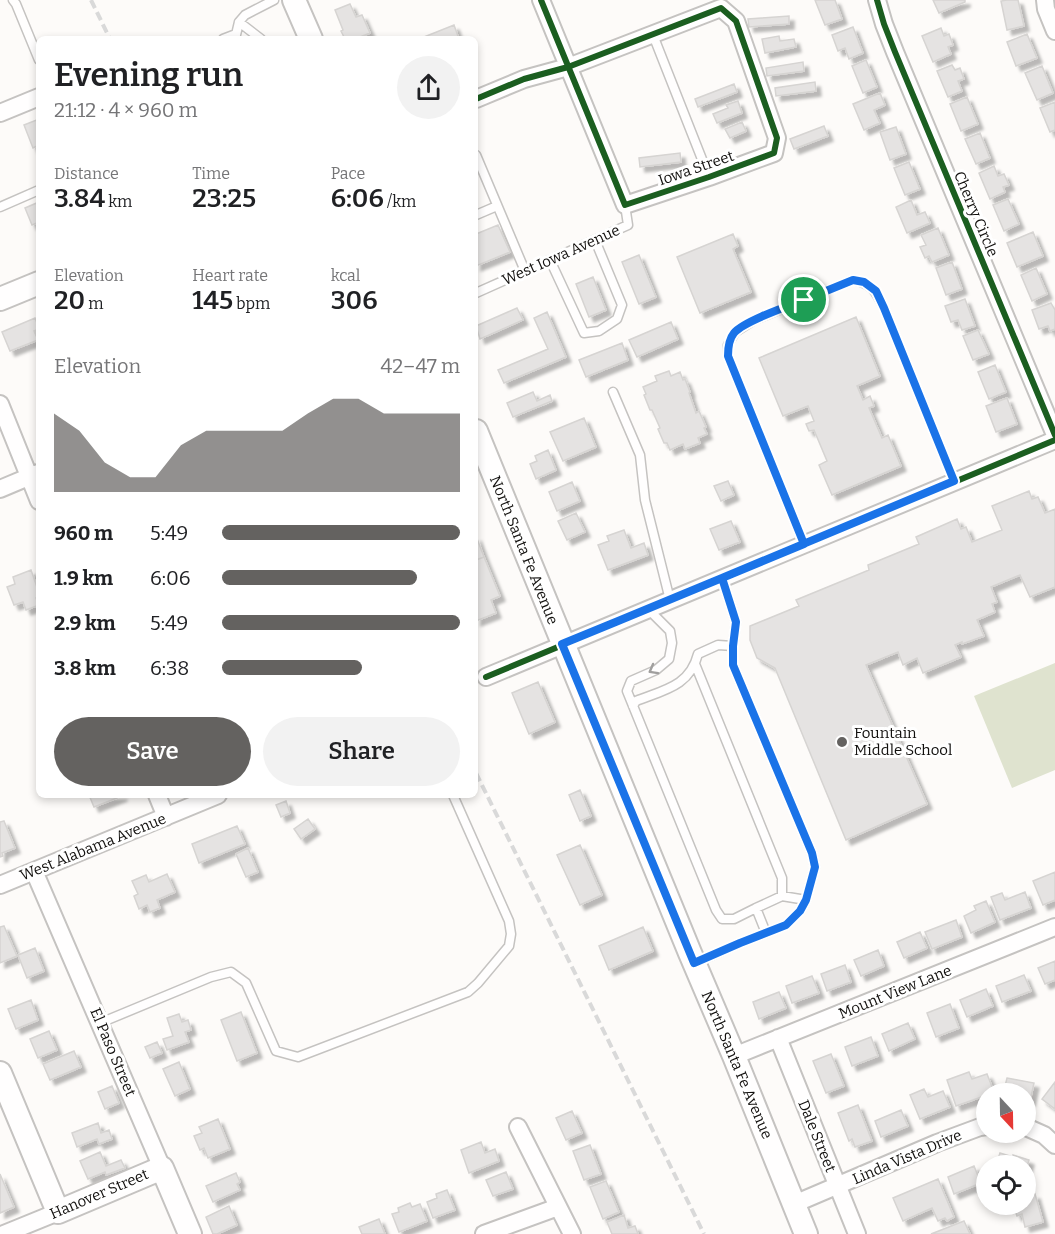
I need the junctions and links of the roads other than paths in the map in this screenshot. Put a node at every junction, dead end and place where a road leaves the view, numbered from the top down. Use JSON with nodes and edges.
{"nodes":[{"id":1,"x":13,"y":0,"type":"edge"},
{"id":2,"x":274,"y":0,"type":"edge"},
{"id":3,"x":294,"y":0,"type":"edge"},
{"id":4,"x":541,"y":0,"type":"edge"},
{"id":5,"x":877,"y":0,"type":"edge"},
{"id":6,"x":1045,"y":0,"type":"edge"},
{"id":7,"x":239,"y":22,"type":"junction"},
{"id":8,"x":1055,"y":31,"type":"edge"},
{"id":9,"x":653,"y":35,"type":"junction"},
{"id":10,"x":236,"y":36,"type":"edge"},
{"id":11,"x":257,"y":36,"type":"edge"},
{"id":12,"x":310,"y":36,"type":"edge"},
{"id":13,"x":36,"y":53,"type":"edge"},
{"id":14,"x":568,"y":67,"type":"junction"},
{"id":15,"x":36,"y":98,"type":"edge"},
{"id":16,"x":478,"y":98,"type":"edge"},
{"id":17,"x":0,"y":113,"type":"edge"},
{"id":18,"x":478,"y":160,"type":"edge"},
{"id":19,"x":709,"y":177,"type":"junction"},
{"id":20,"x":36,"y":191,"type":"edge"},
{"id":21,"x":625,"y":205,"type":"junction"},
{"id":22,"x":497,"y":206,"type":"junction"},
{"id":23,"x":0,"y":207,"type":"edge"},
{"id":24,"x":478,"y":214,"type":"edge"},
{"id":25,"x":596,"y":240,"type":"junction"},
{"id":26,"x":550,"y":260,"type":"junction"},
{"id":27,"x":525,"y":271,"type":"junction"},
{"id":28,"x":36,"y":284,"type":"edge"},
{"id":29,"x":478,"y":292,"type":"edge"},
{"id":30,"x":0,"y":299,"type":"edge"},
{"id":31,"x":613,"y":392,"type":"dead end"},
{"id":32,"x":0,"y":404,"type":"edge"},
{"id":33,"x":478,"y":435,"type":"edge"},
{"id":34,"x":1055,"y":437,"type":"edge"},
{"id":35,"x":34,"y":475,"type":"edge"},
{"id":36,"x":954,"y":481,"type":"junction"},
{"id":37,"x":0,"y":489,"type":"edge"},
{"id":38,"x":804,"y":544,"type":"junction"},
{"id":39,"x":722,"y":578,"type":"junction"},
{"id":40,"x":670,"y":600,"type":"junction"},
{"id":41,"x":648,"y":609,"type":"junction"},
{"id":42,"x":562,"y":644,"type":"junction"},
{"id":43,"x":733,"y":646,"type":"junction"},
{"id":44,"x":695,"y":664,"type":"junction"},
{"id":45,"x":486,"y":677,"type":"dead end"},
{"id":46,"x":633,"y":706,"type":"junction"},
{"id":47,"x":158,"y":798,"type":"edge"},
{"id":48,"x":211,"y":798,"type":"edge"},
{"id":49,"x":454,"y":798,"type":"edge"},
{"id":50,"x":166,"y":817,"type":"junction"},
{"id":51,"x":34,"y":871,"type":"junction"},
{"id":52,"x":0,"y":885,"type":"edge"},
{"id":53,"x":782,"y":896,"type":"junction"},
{"id":54,"x":806,"y":900,"type":"junction"},
{"id":55,"x":756,"y":908,"type":"junction"},
{"id":56,"x":1055,"y":927,"type":"edge"},
{"id":57,"x":766,"y":933,"type":"junction"},
{"id":58,"x":694,"y":963,"type":"junction"},
{"id":59,"x":100,"y":1023,"type":"junction"},
{"id":60,"x":778,"y":1038,"type":"junction"},
{"id":61,"x":734,"y":1056,"type":"junction"},
{"id":62,"x":0,"y":1073,"type":"edge"},
{"id":63,"x":518,"y":1127,"type":"dead end"},
{"id":64,"x":976,"y":1128,"type":"edge"},
{"id":65,"x":1036,"y":1131,"type":"edge"},
{"id":66,"x":1055,"y":1145,"type":"edge"},
{"id":67,"x":162,"y":1168,"type":"junction"},
{"id":68,"x":837,"y":1186,"type":"junction"},
{"id":69,"x":794,"y":1204,"type":"junction"},
{"id":70,"x":558,"y":1207,"type":"junction"},
{"id":71,"x":58,"y":1212,"type":"junction"},
{"id":72,"x":4,"y":1234,"type":"edge"},
{"id":73,"x":190,"y":1234,"type":"edge"},
{"id":74,"x":484,"y":1234,"type":"edge"},
{"id":75,"x":572,"y":1234,"type":"edge"},
{"id":76,"x":806,"y":1234,"type":"edge"},
{"id":77,"x":857,"y":1234,"type":"edge"}],
"edges":[{"from":1,"to":13,"type":"lane"},
{"from":2,"to":7,"type":"lane"},
{"from":3,"to":12,"type":"main road"},
{"from":4,"to":14,"type":"street"},
{"from":5,"to":34,"type":"street","name":"Cherry Circle"},
{"from":6,"to":8,"type":"street"},
{"from":7,"to":10,"type":"lane"},
{"from":7,"to":11,"type":"lane"},
{"from":9,"to":14,"type":"street"},
{"from":9,"to":19,"type":"lane"},
{"from":9,"to":19,"type":"street","name":"Iowa Street"},
{"from":14,"to":16,"type":"street"},
{"from":14,"to":21,"type":"street"},
{"from":15,"to":17,"type":"street"},
{"from":18,"to":22,"type":"lane"},
{"from":19,"to":21,"type":"street","name":"Iowa Street"},
{"from":20,"to":23,"type":"lane"},
{"from":21,"to":25,"type":"lane","name":"West Iowa Avenue"},
{"from":22,"to":24,"type":"lane"},
{"from":22,"to":27,"type":"lane"},
{"from":25,"to":26,"type":"lane","name":"West Iowa Avenue"},
{"from":25,"to":26,"type":"lane"},
{"from":26,"to":27,"type":"lane","name":"West Iowa Avenue"},
{"from":27,"to":29,"type":"lane","name":"West Iowa Avenue"},
{"from":28,"to":30,"type":"main road"},
{"from":31,"to":40,"type":"lane"},
{"from":32,"to":35,"type":"street"},
{"from":33,"to":42,"type":"main road","name":"North Santa Fe Avenue"},
{"from":34,"to":36,"type":"street"},
{"from":35,"to":37,"type":"street"},
{"from":36,"to":38,"type":"street"},
{"from":36,"to":38,"type":"lane"},
{"from":38,"to":39,"type":"street"},
{"from":39,"to":40,"type":"street"},
{"from":39,"to":43,"type":"lane"},
{"from":40,"to":41,"type":"street"},
{"from":41,"to":42,"type":"street"},
{"from":41,"to":46,"type":"lane","one_way":true},
{"from":42,"to":45,"type":"street"},
{"from":42,"to":58,"type":"main road","name":"North Santa Fe Avenue"},
{"from":43,"to":44,"type":"lane"},
{"from":43,"to":54,"type":"lane"},
{"from":44,"to":46,"type":"lane"},
{"from":44,"to":53,"type":"lane"},
{"from":46,"to":55,"type":"lane"},
{"from":47,"to":50,"type":"street"},
{"from":48,"to":50,"type":"street","name":"West Alabama Avenue"},
{"from":49,"to":59,"type":"lane"},
{"from":50,"to":51,"type":"street","name":"West Alabama Avenue"},
{"from":51,"to":52,"type":"street","name":"West Alabama Avenue"},
{"from":51,"to":59,"type":"street","name":"El Paso Street"},
{"from":53,"to":54,"type":"lane"},
{"from":53,"to":55,"type":"lane"},
{"from":54,"to":57,"type":"lane"},
{"from":55,"to":57,"type":"lane"},
{"from":56,"to":60,"type":"street","name":"Mount View Lane"},
{"from":57,"to":58,"type":"lane"},
{"from":58,"to":61,"type":"main road","name":"North Santa Fe Avenue"},
{"from":59,"to":67,"type":"street","name":"El Paso Street"},
{"from":60,"to":61,"type":"street","name":"Mount View Lane"},
{"from":60,"to":68,"type":"street","name":"Dale Street"},
{"from":61,"to":69,"type":"main road","name":"North Santa Fe Avenue"},
{"from":62,"to":71,"type":"main road"},
{"from":63,"to":70,"type":"street"},
{"from":64,"to":68,"type":"street","name":"Linda Vista Drive"},
{"from":65,"to":66,"type":"street"},
{"from":67,"to":71,"type":"main road","name":"Hanover Street"},
{"from":67,"to":73,"type":"main road","name":"El Paso Street"},
{"from":68,"to":69,"type":"street","name":"Linda Vista Drive"},
{"from":68,"to":77,"type":"street","name":"Dale Street"},
{"from":69,"to":76,"type":"main road","name":"North Santa Fe Avenue"},
{"from":70,"to":74,"type":"street"},
{"from":70,"to":75,"type":"street"},
{"from":71,"to":72,"type":"street","name":"Hanover Street"}]}
